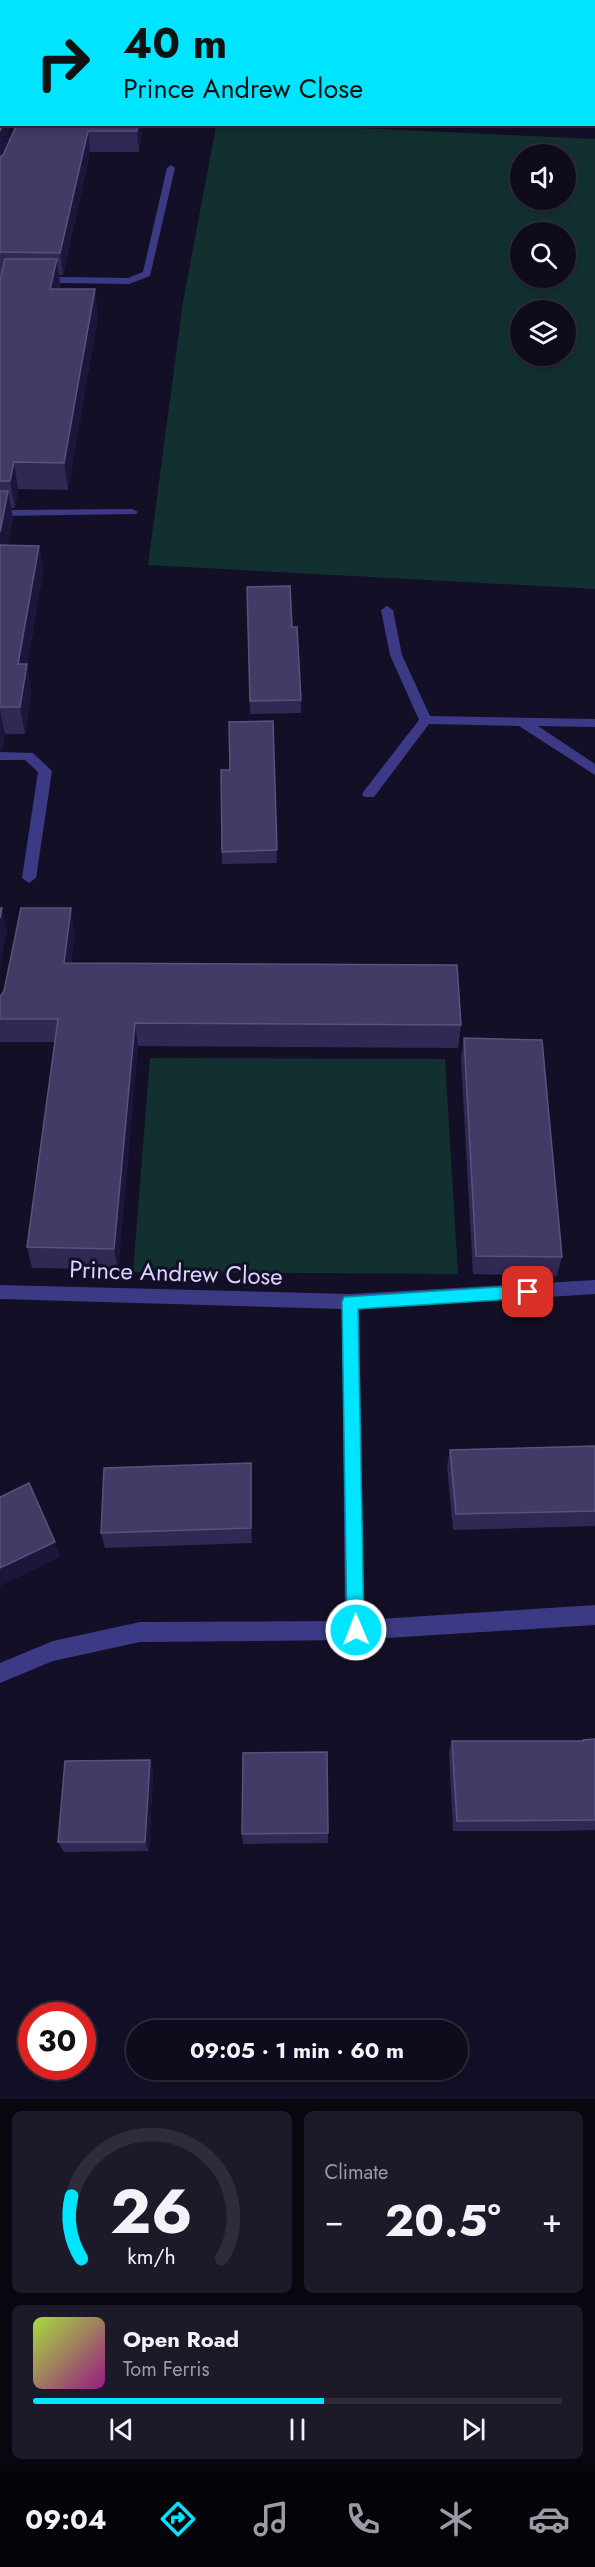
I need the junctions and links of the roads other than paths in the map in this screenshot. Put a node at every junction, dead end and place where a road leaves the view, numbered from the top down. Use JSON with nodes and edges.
{"nodes":[{"id":1,"x":171,"y":168,"type":"dead end"},
{"id":2,"x":0,"y":279,"type":"edge"},
{"id":3,"x":132,"y":512,"type":"dead end"},
{"id":4,"x":0,"y":513,"type":"edge"},
{"id":5,"x":387,"y":610,"type":"dead end"},
{"id":6,"x":426,"y":720,"type":"junction"},
{"id":7,"x":522,"y":721,"type":"junction"},
{"id":8,"x":595,"y":723,"type":"edge"},
{"id":9,"x":1,"y":756,"type":"edge"},
{"id":10,"x":595,"y":770,"type":"edge"},
{"id":11,"x":369,"y":794,"type":"dead end"},
{"id":12,"x":29,"y":878,"type":"dead end"},
{"id":13,"x":595,"y":1287,"type":"edge"},
{"id":14,"x":0,"y":1292,"type":"edge"},
{"id":15,"x":350,"y":1302,"type":"junction"},
{"id":16,"x":595,"y":1616,"type":"edge"},
{"id":17,"x":356,"y":1630,"type":"junction"},
{"id":18,"x":0,"y":1673,"type":"edge"}],
"edges":[{"from":1,"to":2,"type":"street"},
{"from":3,"to":4,"type":"street"},
{"from":5,"to":6,"type":"street"},
{"from":6,"to":7,"type":"street"},
{"from":6,"to":11,"type":"street"},
{"from":7,"to":8,"type":"street"},
{"from":7,"to":10,"type":"street"},
{"from":9,"to":12,"type":"street"},
{"from":13,"to":15,"type":"street","name":"Prince Andrew Close"},
{"from":14,"to":15,"type":"street","name":"Prince Andrew Close"},
{"from":15,"to":17,"type":"street"},
{"from":16,"to":17,"type":"street"},
{"from":17,"to":18,"type":"street"}]}
